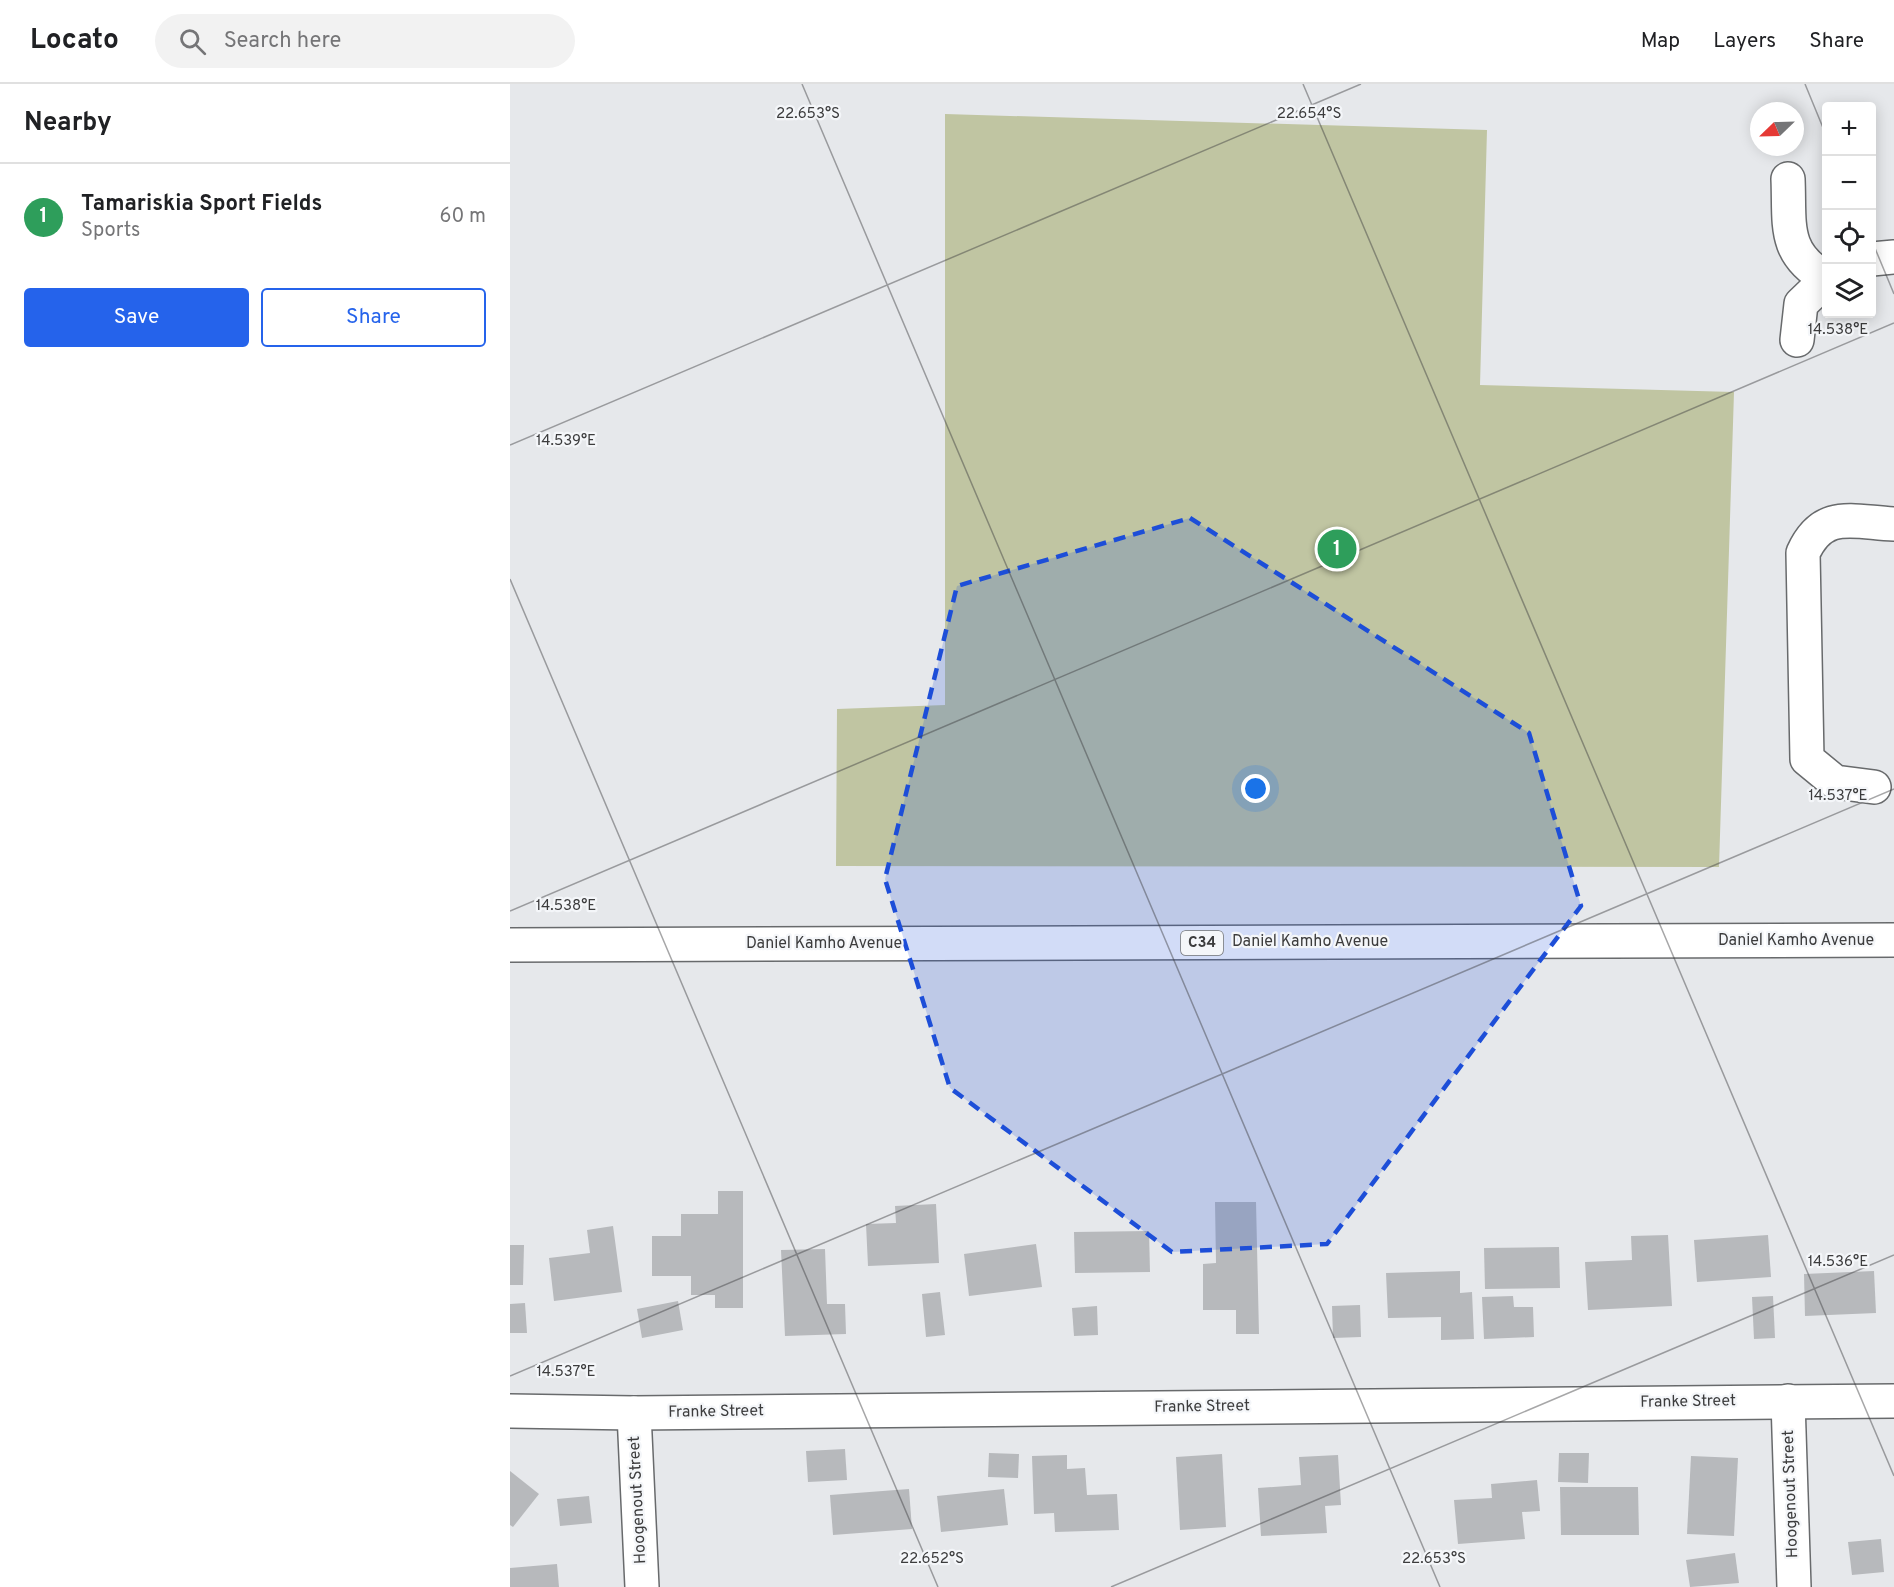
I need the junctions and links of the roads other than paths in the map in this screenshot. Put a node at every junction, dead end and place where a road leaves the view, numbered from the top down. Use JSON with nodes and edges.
{"nodes":[{"id":1,"x":1788,"y":179,"type":"dead end"},
{"id":2,"x":1894,"y":257,"type":"edge"},
{"id":3,"x":1876,"y":259,"type":"edge"},
{"id":4,"x":1822,"y":276,"type":"edge"},
{"id":5,"x":1822,"y":284,"type":"edge"},
{"id":6,"x":1797,"y":340,"type":"dead end"},
{"id":7,"x":1894,"y":524,"type":"edge"},
{"id":8,"x":1874,"y":787,"type":"dead end"},
{"id":9,"x":1894,"y":940,"type":"edge"},
{"id":10,"x":510,"y":945,"type":"edge"},
{"id":11,"x":1788,"y":1401,"type":"junction"},
{"id":12,"x":1894,"y":1401,"type":"edge"},
{"id":13,"x":510,"y":1411,"type":"edge"},
{"id":14,"x":634,"y":1413,"type":"junction"},
{"id":15,"x":642,"y":1587,"type":"edge"},
{"id":16,"x":1794,"y":1587,"type":"edge"}],
"edges":[{"from":1,"to":4,"type":"street"},
{"from":2,"to":3,"type":"street"},
{"from":5,"to":6,"type":"street"},
{"from":7,"to":8,"type":"street"},
{"from":9,"to":10,"type":"street","name":"Daniel Kamho Avenue","number":"C34"},
{"from":11,"to":12,"type":"street","name":"Franke Street"},
{"from":11,"to":14,"type":"street","name":"Franke Street"},
{"from":11,"to":16,"type":"street","name":"Hoogenout Street"},
{"from":13,"to":14,"type":"street","name":"Franke Street"},
{"from":14,"to":15,"type":"street","name":"Hoogenout Street"}]}
